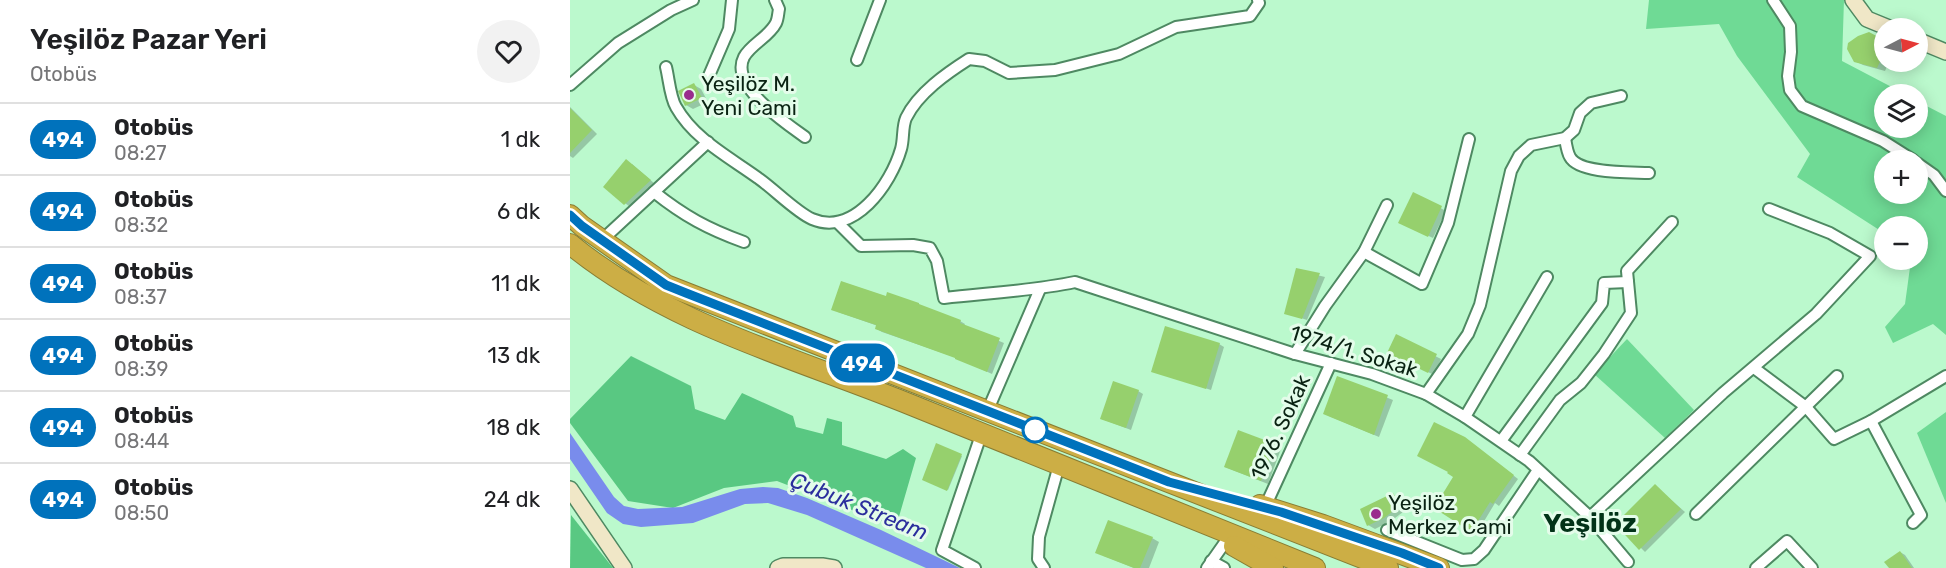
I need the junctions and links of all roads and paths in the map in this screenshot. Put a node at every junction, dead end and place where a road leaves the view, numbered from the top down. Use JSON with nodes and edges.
{"nodes":[{"id":1,"x":693,"y":0,"type":"edge"},
{"id":2,"x":732,"y":0,"type":"edge"},
{"id":3,"x":880,"y":0,"type":"edge"},
{"id":4,"x":1258,"y":0,"type":"edge"},
{"id":5,"x":1773,"y":0,"type":"edge"},
{"id":6,"x":1853,"y":0,"type":"edge"},
{"id":7,"x":778,"y":1,"type":"edge"},
{"id":8,"x":1874,"y":22,"type":"edge"},
{"id":9,"x":1928,"y":45,"type":"edge"},
{"id":10,"x":1946,"y":52,"type":"edge"},
{"id":11,"x":857,"y":60,"type":"dead end"},
{"id":12,"x":666,"y":67,"type":"dead end"},
{"id":13,"x":708,"y":78,"type":"dead end"},
{"id":14,"x":570,"y":86,"type":"edge"},
{"id":15,"x":1621,"y":96,"type":"dead end"},
{"id":16,"x":805,"y":137,"type":"dead end"},
{"id":17,"x":1565,"y":138,"type":"junction"},
{"id":18,"x":1469,"y":139,"type":"dead end"},
{"id":19,"x":708,"y":142,"type":"junction"},
{"id":20,"x":1897,"y":150,"type":"edge"},
{"id":21,"x":1928,"y":171,"type":"edge"},
{"id":22,"x":1649,"y":173,"type":"dead end"},
{"id":23,"x":654,"y":192,"type":"junction"},
{"id":24,"x":1946,"y":192,"type":"edge"},
{"id":25,"x":1387,"y":205,"type":"dead end"},
{"id":26,"x":1769,"y":209,"type":"dead end"},
{"id":27,"x":570,"y":215,"type":"edge"},
{"id":28,"x":1672,"y":222,"type":"dead end"},
{"id":29,"x":838,"y":223,"type":"junction"},
{"id":30,"x":602,"y":240,"type":"junction"},
{"id":31,"x":744,"y":242,"type":"dead end"},
{"id":32,"x":573,"y":250,"type":"edge"},
{"id":33,"x":1364,"y":252,"type":"junction"},
{"id":34,"x":1547,"y":277,"type":"dead end"},
{"id":35,"x":1628,"y":282,"type":"junction"},
{"id":36,"x":1040,"y":289,"type":"junction"},
{"id":37,"x":1295,"y":354,"type":"junction"},
{"id":38,"x":1331,"y":363,"type":"junction"},
{"id":39,"x":1754,"y":368,"type":"junction"},
{"id":40,"x":1837,"y":376,"type":"dead end"},
{"id":41,"x":1946,"y":376,"type":"edge"},
{"id":42,"x":1426,"y":394,"type":"junction"},
{"id":43,"x":1806,"y":407,"type":"junction"},
{"id":44,"x":987,"y":412,"type":"junction"},
{"id":45,"x":1465,"y":417,"type":"junction"},
{"id":46,"x":1871,"y":422,"type":"junction"},
{"id":47,"x":981,"y":435,"type":"junction"},
{"id":48,"x":1501,"y":441,"type":"junction"},
{"id":49,"x":1521,"y":455,"type":"junction"},
{"id":50,"x":1059,"y":465,"type":"junction"},
{"id":51,"x":1538,"y":470,"type":"junction"},
{"id":52,"x":1169,"y":482,"type":"junction"},
{"id":53,"x":570,"y":489,"type":"edge"},
{"id":54,"x":1265,"y":507,"type":"junction"},
{"id":55,"x":1175,"y":511,"type":"junction"},
{"id":56,"x":1696,"y":514,"type":"dead end"},
{"id":57,"x":1590,"y":517,"type":"junction"},
{"id":58,"x":1913,"y":523,"type":"dead end"},
{"id":59,"x":1387,"y":530,"type":"dead end"},
{"id":60,"x":1226,"y":541,"type":"junction"},
{"id":61,"x":1209,"y":564,"type":"edge"},
{"id":62,"x":1628,"y":566,"type":"edge"},
{"id":63,"x":624,"y":568,"type":"edge"},
{"id":64,"x":778,"y":568,"type":"edge"},
{"id":65,"x":834,"y":568,"type":"edge"},
{"id":66,"x":975,"y":568,"type":"edge"},
{"id":67,"x":1044,"y":568,"type":"edge"},
{"id":68,"x":1224,"y":568,"type":"edge"},
{"id":69,"x":1273,"y":568,"type":"edge"},
{"id":70,"x":1315,"y":568,"type":"edge"},
{"id":71,"x":1388,"y":568,"type":"edge"},
{"id":72,"x":1438,"y":568,"type":"edge"},
{"id":73,"x":1756,"y":568,"type":"edge"},
{"id":74,"x":1812,"y":568,"type":"edge"}],
"edges":[{"from":1,"to":14,"type":"street"},
{"from":2,"to":13,"type":"street"},
{"from":3,"to":11,"type":"street"},
{"from":4,"to":29,"type":"street"},
{"from":5,"to":20,"type":"street"},
{"from":6,"to":8,"type":"street"},
{"from":7,"to":16,"type":"street"},
{"from":9,"to":10,"type":"street"},
{"from":12,"to":19,"type":"street"},
{"from":15,"to":17,"type":"street"},
{"from":17,"to":22,"type":"street"},
{"from":17,"to":42,"type":"street"},
{"from":18,"to":33,"type":"street"},
{"from":19,"to":23,"type":"street"},
{"from":19,"to":29,"type":"street"},
{"from":21,"to":24,"type":"street"},
{"from":23,"to":30,"type":"street"},
{"from":23,"to":31,"type":"street"},
{"from":25,"to":33,"type":"street"},
{"from":26,"to":39,"type":"street"},
{"from":27,"to":30,"type":"highway"},
{"from":28,"to":35,"type":"street"},
{"from":29,"to":36,"type":"street"},
{"from":30,"to":44,"type":"highway"},
{"from":32,"to":47,"type":"highway"},
{"from":33,"to":37,"type":"street"},
{"from":34,"to":45,"type":"street"},
{"from":35,"to":48,"type":"street"},
{"from":35,"to":49,"type":"street"},
{"from":36,"to":37,"type":"street","name":"1974/1. Sokak"},
{"from":36,"to":44,"type":"street"},
{"from":37,"to":38,"type":"street","name":"1974/1. Sokak"},
{"from":38,"to":42,"type":"street","name":"1974/1. Sokak"},
{"from":38,"to":54,"type":"street","name":"1976. Sokak"},
{"from":39,"to":43,"type":"street"},
{"from":39,"to":57,"type":"street"},
{"from":40,"to":43,"type":"street"},
{"from":41,"to":46,"type":"street"},
{"from":42,"to":45,"type":"street","name":"1974/1. Sokak"},
{"from":43,"to":46,"type":"street"},
{"from":43,"to":56,"type":"street"},
{"from":44,"to":52,"type":"highway"},
{"from":45,"to":48,"type":"street","name":"1974/1. Sokak"},
{"from":46,"to":58,"type":"street"},
{"from":47,"to":50,"type":"highway"},
{"from":47,"to":66,"type":"street"},
{"from":48,"to":49,"type":"street","name":"1974/1. Sokak"},
{"from":49,"to":51,"type":"street","name":"1974/1. Sokak"},
{"from":50,"to":55,"type":"highway"},
{"from":50,"to":67,"type":"street"},
{"from":51,"to":57,"type":"street","name":"1974/1. Sokak"},
{"from":51,"to":59,"type":"street"},
{"from":52,"to":54,"type":"highway"},
{"from":52,"to":71,"type":"highway"},
{"from":53,"to":63,"type":"street"},
{"from":54,"to":72,"type":"highway"},
{"from":55,"to":60,"type":"highway"},
{"from":55,"to":70,"type":"highway"},
{"from":57,"to":62,"type":"street","name":"1974/1. Sokak"},
{"from":60,"to":61,"type":"street"},
{"from":60,"to":69,"type":"highway"},
{"from":61,"to":68,"type":"street"},
{"from":64,"to":65,"type":"street"},
{"from":73,"to":74,"type":"street"}]}
